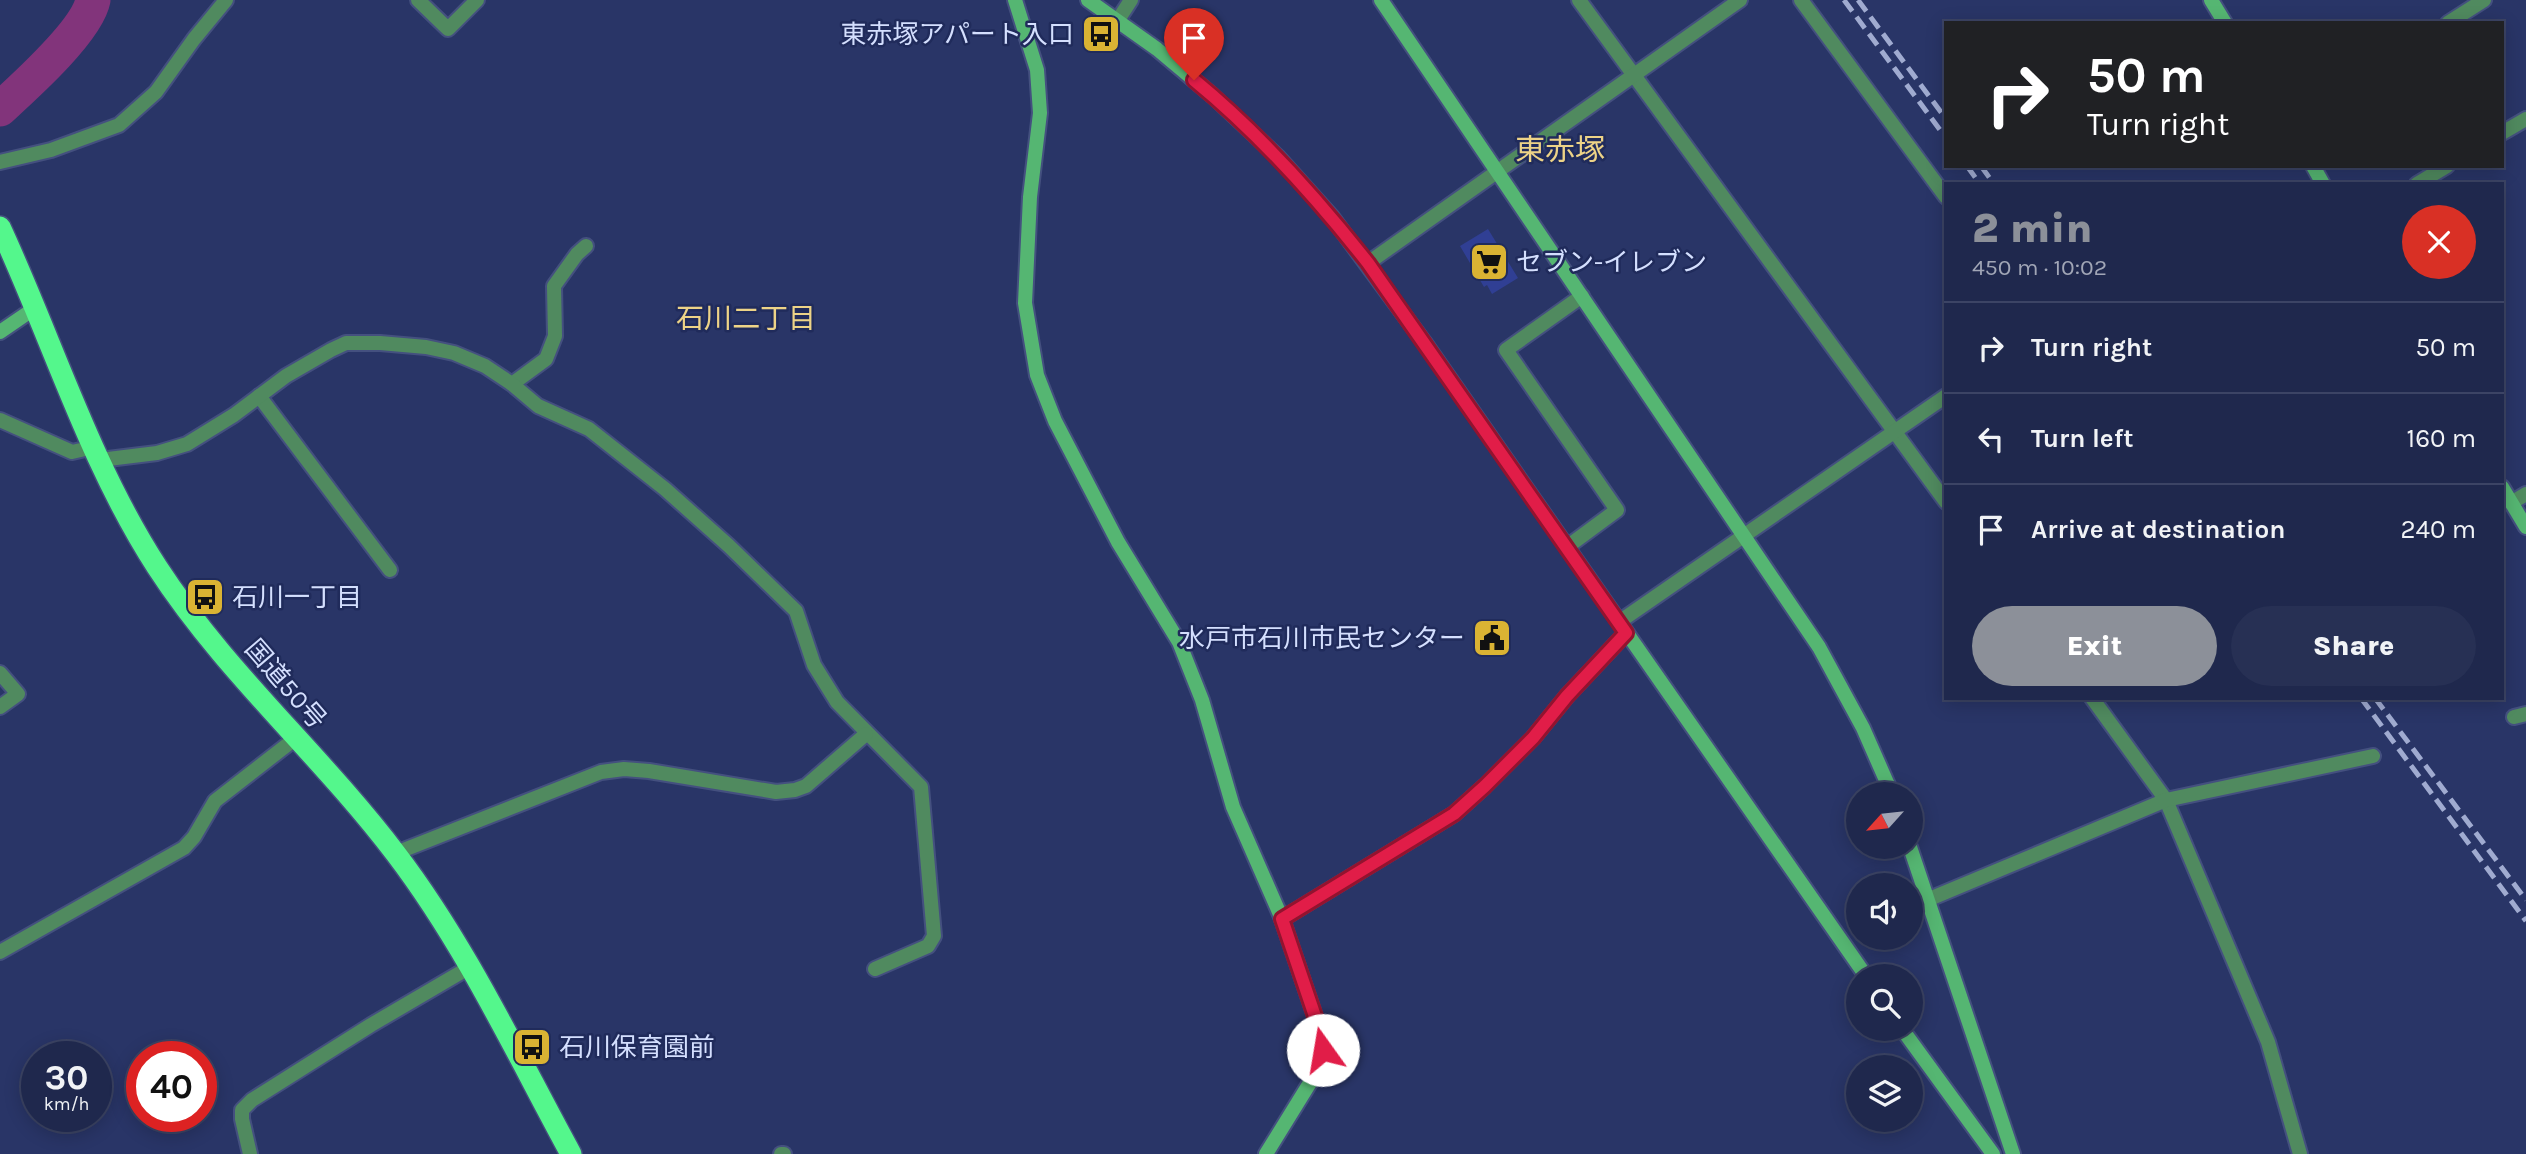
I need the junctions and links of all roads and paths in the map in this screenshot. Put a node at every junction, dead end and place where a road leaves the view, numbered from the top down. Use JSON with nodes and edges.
{"nodes":[{"id":1,"x":226,"y":0,"type":"edge"},
{"id":2,"x":418,"y":0,"type":"edge"},
{"id":3,"x":477,"y":0,"type":"edge"},
{"id":4,"x":1015,"y":0,"type":"edge"},
{"id":5,"x":1088,"y":0,"type":"edge"},
{"id":6,"x":1131,"y":0,"type":"edge"},
{"id":7,"x":1381,"y":0,"type":"edge"},
{"id":8,"x":1578,"y":0,"type":"edge"},
{"id":9,"x":1740,"y":0,"type":"edge"},
{"id":10,"x":1801,"y":0,"type":"edge"},
{"id":11,"x":2211,"y":0,"type":"edge"},
{"id":12,"x":2484,"y":0,"type":"edge"},
{"id":13,"x":1118,"y":20,"type":"junction"},
{"id":14,"x":2224,"y":21,"type":"edge"},
{"id":15,"x":2451,"y":21,"type":"edge"},
{"id":16,"x":1634,"y":75,"type":"junction"},
{"id":17,"x":2526,"y":119,"type":"edge"},
{"id":18,"x":2504,"y":132,"type":"edge"},
{"id":19,"x":0,"y":162,"type":"edge"},
{"id":20,"x":2444,"y":168,"type":"edge"},
{"id":21,"x":1498,"y":172,"type":"junction"},
{"id":22,"x":2420,"y":182,"type":"edge"},
{"id":23,"x":1944,"y":194,"type":"edge"},
{"id":24,"x":0,"y":227,"type":"edge"},
{"id":25,"x":586,"y":246,"type":"dead end"},
{"id":26,"x":1368,"y":263,"type":"junction"},
{"id":27,"x":1582,"y":296,"type":"junction"},
{"id":28,"x":35,"y":308,"type":"junction"},
{"id":29,"x":0,"y":332,"type":"edge"},
{"id":30,"x":512,"y":384,"type":"junction"},
{"id":31,"x":259,"y":396,"type":"junction"},
{"id":32,"x":1944,"y":397,"type":"edge"},
{"id":33,"x":0,"y":419,"type":"edge"},
{"id":34,"x":1893,"y":432,"type":"junction"},
{"id":35,"x":97,"y":454,"type":"junction"},
{"id":36,"x":2504,"y":491,"type":"edge"},
{"id":37,"x":2526,"y":494,"type":"edge"},
{"id":38,"x":1944,"y":499,"type":"edge"},
{"id":39,"x":2511,"y":503,"type":"junction"},
{"id":40,"x":2526,"y":527,"type":"edge"},
{"id":41,"x":1744,"y":535,"type":"junction"},
{"id":42,"x":1567,"y":547,"type":"junction"},
{"id":43,"x":390,"y":570,"type":"dead end"},
{"id":44,"x":1622,"y":627,"type":"junction"},
{"id":45,"x":0,"y":673,"type":"edge"},
{"id":46,"x":2093,"y":700,"type":"edge"},
{"id":47,"x":0,"y":707,"type":"edge"},
{"id":48,"x":866,"y":734,"type":"junction"},
{"id":49,"x":296,"y":738,"type":"junction"},
{"id":50,"x":2373,"y":756,"type":"dead end"},
{"id":51,"x":1887,"y":782,"type":"edge"},
{"id":52,"x":2166,"y":800,"type":"junction"},
{"id":53,"x":396,"y":853,"type":"junction"},
{"id":54,"x":1914,"y":859,"type":"edge"},
{"id":55,"x":1927,"y":900,"type":"junction"},
{"id":56,"x":1282,"y":919,"type":"junction"},
{"id":57,"x":0,"y":951,"type":"edge"},
{"id":58,"x":1858,"y":964,"type":"edge"},
{"id":59,"x":470,"y":967,"type":"junction"},
{"id":60,"x":875,"y":969,"type":"dead end"},
{"id":61,"x":1910,"y":1041,"type":"edge"},
{"id":62,"x":1989,"y":1152,"type":"edge"},
{"id":63,"x":250,"y":1154,"type":"edge"},
{"id":64,"x":571,"y":1154,"type":"edge"},
{"id":65,"x":1266,"y":1154,"type":"edge"},
{"id":66,"x":2013,"y":1154,"type":"edge"},
{"id":67,"x":2300,"y":1154,"type":"edge"}],
"edges":[{"from":1,"to":19,"type":"street"},
{"from":2,"to":3,"type":"street"},
{"from":4,"to":56,"type":"street"},
{"from":5,"to":13,"type":"street"},
{"from":6,"to":13,"type":"street"},
{"from":7,"to":21,"type":"street"},
{"from":8,"to":16,"type":"street"},
{"from":9,"to":16,"type":"street"},
{"from":10,"to":23,"type":"street"},
{"from":11,"to":14,"type":"street"},
{"from":12,"to":15,"type":"street"},
{"from":13,"to":26,"type":"street"},
{"from":16,"to":21,"type":"street"},
{"from":16,"to":34,"type":"street"},
{"from":17,"to":18,"type":"street"},
{"from":20,"to":22,"type":"street"},
{"from":21,"to":26,"type":"street"},
{"from":21,"to":27,"type":"street"},
{"from":24,"to":28,"type":"highway","name":"国道50号"},
{"from":25,"to":30,"type":"street"},
{"from":26,"to":42,"type":"street"},
{"from":27,"to":41,"type":"street"},
{"from":27,"to":42,"type":"street"},
{"from":28,"to":29,"type":"street"},
{"from":28,"to":35,"type":"highway","name":"国道50号"},
{"from":30,"to":31,"type":"street"},
{"from":30,"to":48,"type":"street"},
{"from":31,"to":35,"type":"street"},
{"from":31,"to":43,"type":"street"},
{"from":32,"to":34,"type":"street"},
{"from":33,"to":35,"type":"street"},
{"from":34,"to":38,"type":"street"},
{"from":34,"to":41,"type":"street"},
{"from":35,"to":49,"type":"highway","name":"国道50号"},
{"from":36,"to":39,"type":"street"},
{"from":37,"to":39,"type":"street"},
{"from":39,"to":40,"type":"street"},
{"from":41,"to":44,"type":"street"},
{"from":41,"to":51,"type":"street"},
{"from":42,"to":44,"type":"street"},
{"from":44,"to":56,"type":"street"},
{"from":44,"to":58,"type":"street"},
{"from":45,"to":47,"type":"street"},
{"from":46,"to":52,"type":"street"},
{"from":48,"to":53,"type":"street"},
{"from":48,"to":60,"type":"street"},
{"from":49,"to":53,"type":"highway","name":"国道50号"},
{"from":49,"to":57,"type":"street"},
{"from":50,"to":52,"type":"street"},
{"from":52,"to":55,"type":"street"},
{"from":52,"to":67,"type":"street"},
{"from":53,"to":59,"type":"highway","name":"国道50号"},
{"from":54,"to":55,"type":"street"},
{"from":55,"to":66,"type":"street"},
{"from":56,"to":65,"type":"street"},
{"from":59,"to":63,"type":"street"},
{"from":59,"to":64,"type":"highway","name":"国道50号"},
{"from":61,"to":62,"type":"street"}]}
